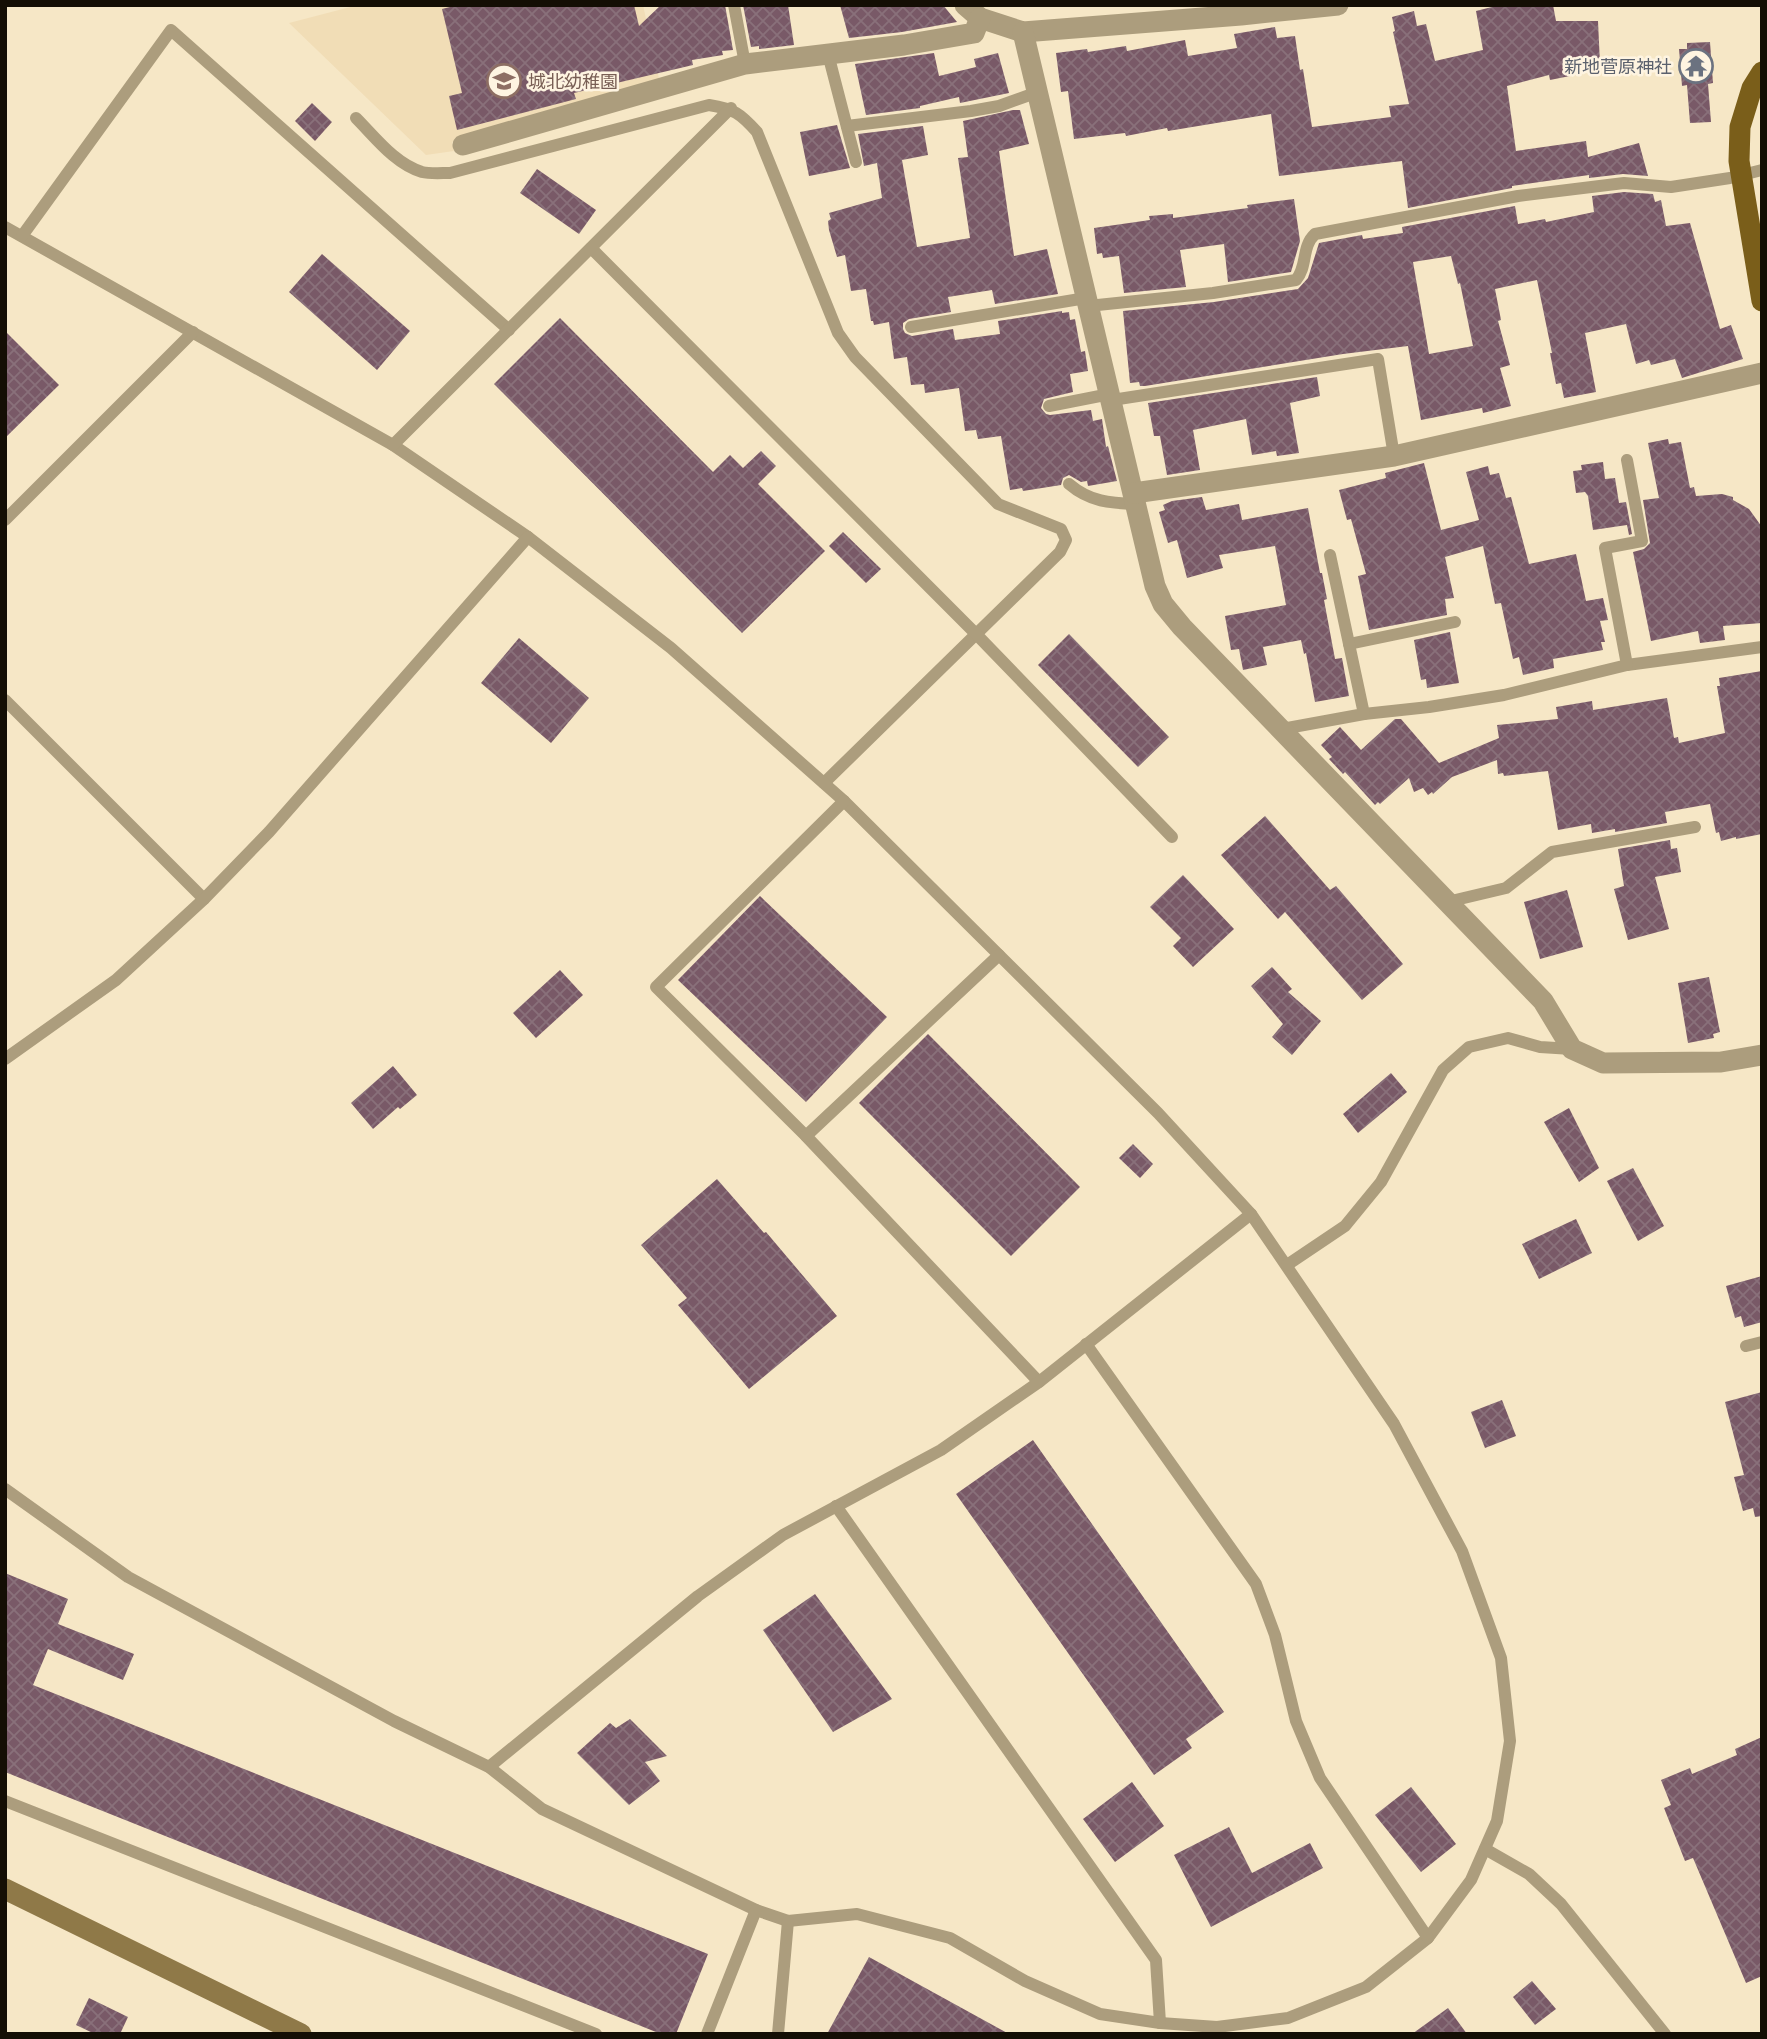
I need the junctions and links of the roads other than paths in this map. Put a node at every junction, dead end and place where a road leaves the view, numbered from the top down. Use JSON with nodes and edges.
{"nodes":[{"id":1,"x":734,"y":5,"type":"edge"},
{"id":2,"x":1338,"y":5,"type":"edge"},
{"id":3,"x":973,"y":12,"type":"edge"},
{"id":4,"x":1023,"y":32,"type":"junction"},
{"id":5,"x":828,"y":54,"type":"junction"},
{"id":6,"x":745,"y":64,"type":"junction"},
{"id":7,"x":1762,"y":72,"type":"edge"},
{"id":8,"x":1038,"y":92,"type":"junction"},
{"id":9,"x":731,"y":108,"type":"junction"},
{"id":10,"x":356,"y":118,"type":"dead end"},
{"id":11,"x":847,"y":126,"type":"junction"},
{"id":12,"x":464,"y":145,"type":"dead end"},
{"id":13,"x":856,"y":162,"type":"dead end"},
{"id":14,"x":1751,"y":172,"type":"edge"},
{"id":15,"x":5,"y":227,"type":"edge"},
{"id":16,"x":22,"y":236,"type":"junction"},
{"id":17,"x":591,"y":248,"type":"junction"},
{"id":18,"x":1762,"y":301,"type":"edge"},
{"id":19,"x":1087,"y":302,"type":"junction"},
{"id":20,"x":911,"y":327,"type":"dead end"},
{"id":21,"x":509,"y":330,"type":"junction"},
{"id":22,"x":193,"y":332,"type":"junction"},
{"id":23,"x":1762,"y":373,"type":"edge"},
{"id":24,"x":1111,"y":397,"type":"junction"},
{"id":25,"x":1049,"y":406,"type":"dead end"},
{"id":26,"x":393,"y":445,"type":"junction"},
{"id":27,"x":1394,"y":456,"type":"junction"},
{"id":28,"x":1626,"y":460,"type":"dead end"},
{"id":29,"x":1069,"y":484,"type":"dead end"},
{"id":30,"x":1135,"y":499,"type":"junction"},
{"id":31,"x":5,"y":520,"type":"edge"},
{"id":32,"x":528,"y":537,"type":"junction"},
{"id":33,"x":1330,"y":555,"type":"dead end"},
{"id":34,"x":1455,"y":622,"type":"dead end"},
{"id":35,"x":976,"y":635,"type":"junction"},
{"id":36,"x":1349,"y":644,"type":"junction"},
{"id":37,"x":1762,"y":647,"type":"edge"},
{"id":38,"x":1627,"y":665,"type":"junction"},
{"id":39,"x":5,"y":700,"type":"edge"},
{"id":40,"x":1364,"y":714,"type":"junction"},
{"id":41,"x":1282,"y":729,"type":"junction"},
{"id":42,"x":824,"y":783,"type":"junction"},
{"id":43,"x":844,"y":801,"type":"junction"},
{"id":44,"x":1695,"y":827,"type":"dead end"},
{"id":45,"x":1172,"y":837,"type":"dead end"},
{"id":46,"x":204,"y":899,"type":"junction"},
{"id":47,"x":1447,"y":902,"type":"junction"},
{"id":48,"x":999,"y":954,"type":"junction"},
{"id":49,"x":1572,"y":1049,"type":"junction"},
{"id":50,"x":1762,"y":1055,"type":"edge"},
{"id":51,"x":5,"y":1059,"type":"edge"},
{"id":52,"x":806,"y":1136,"type":"junction"},
{"id":53,"x":1251,"y":1214,"type":"junction"},
{"id":54,"x":1287,"y":1265,"type":"junction"},
{"id":55,"x":1762,"y":1342,"type":"edge"},
{"id":56,"x":1087,"y":1344,"type":"junction"},
{"id":57,"x":1746,"y":1346,"type":"dead end"},
{"id":58,"x":1039,"y":1382,"type":"junction"},
{"id":59,"x":5,"y":1489,"type":"edge"},
{"id":60,"x":836,"y":1506,"type":"junction"},
{"id":61,"x":489,"y":1767,"type":"junction"},
{"id":62,"x":5,"y":1801,"type":"edge"},
{"id":63,"x":1485,"y":1849,"type":"junction"},
{"id":64,"x":5,"y":1889,"type":"edge"},
{"id":65,"x":755,"y":1910,"type":"junction"},
{"id":66,"x":788,"y":1921,"type":"junction"},
{"id":67,"x":1428,"y":1938,"type":"junction"},
{"id":68,"x":1160,"y":2023,"type":"junction"},
{"id":69,"x":301,"y":2034,"type":"edge"},
{"id":70,"x":596,"y":2034,"type":"edge"},
{"id":71,"x":707,"y":2034,"type":"edge"},
{"id":72,"x":778,"y":2034,"type":"edge"},
{"id":73,"x":1665,"y":2034,"type":"edge"}],
"edges":[{"from":1,"to":6,"type":"lane"},
{"from":2,"to":4,"type":"street"},
{"from":3,"to":4,"type":"street"},
{"from":3,"to":5,"type":"street"},
{"from":4,"to":8,"type":"street"},
{"from":5,"to":6,"type":"street"},
{"from":5,"to":11,"type":"lane"},
{"from":6,"to":12,"type":"street"},
{"from":7,"to":14,"type":"main road"},
{"from":8,"to":11,"type":"lane"},
{"from":8,"to":19,"type":"street"},
{"from":9,"to":10,"type":"lane"},
{"from":9,"to":17,"type":"lane"},
{"from":9,"to":35,"type":"lane"},
{"from":11,"to":13,"type":"lane"},
{"from":14,"to":18,"type":"main road"},
{"from":14,"to":19,"type":"lane"},
{"from":15,"to":16,"type":"lane"},
{"from":16,"to":21,"type":"lane"},
{"from":16,"to":22,"type":"lane"},
{"from":17,"to":21,"type":"lane"},
{"from":17,"to":35,"type":"lane"},
{"from":19,"to":20,"type":"lane"},
{"from":19,"to":24,"type":"street"},
{"from":21,"to":26,"type":"lane"},
{"from":22,"to":26,"type":"lane"},
{"from":22,"to":31,"type":"lane"},
{"from":23,"to":27,"type":"street"},
{"from":24,"to":25,"type":"lane"},
{"from":24,"to":27,"type":"lane"},
{"from":24,"to":30,"type":"street"},
{"from":26,"to":32,"type":"lane"},
{"from":27,"to":30,"type":"street"},
{"from":28,"to":38,"type":"lane"},
{"from":29,"to":30,"type":"lane"},
{"from":30,"to":41,"type":"street"},
{"from":32,"to":42,"type":"lane"},
{"from":32,"to":46,"type":"lane"},
{"from":33,"to":36,"type":"lane"},
{"from":34,"to":36,"type":"lane"},
{"from":35,"to":42,"type":"lane"},
{"from":35,"to":45,"type":"lane"},
{"from":36,"to":40,"type":"lane"},
{"from":37,"to":38,"type":"lane"},
{"from":38,"to":40,"type":"lane"},
{"from":39,"to":46,"type":"lane"},
{"from":40,"to":41,"type":"lane"},
{"from":41,"to":47,"type":"street"},
{"from":42,"to":43,"type":"lane"},
{"from":43,"to":48,"type":"lane"},
{"from":43,"to":52,"type":"lane"},
{"from":44,"to":47,"type":"lane"},
{"from":46,"to":51,"type":"lane"},
{"from":47,"to":49,"type":"street"},
{"from":48,"to":52,"type":"lane"},
{"from":48,"to":53,"type":"lane"},
{"from":49,"to":50,"type":"street"},
{"from":49,"to":54,"type":"lane"},
{"from":52,"to":58,"type":"lane"},
{"from":53,"to":54,"type":"lane"},
{"from":53,"to":56,"type":"lane"},
{"from":54,"to":63,"type":"lane"},
{"from":55,"to":57,"type":"lane"},
{"from":56,"to":58,"type":"lane"},
{"from":56,"to":67,"type":"lane"},
{"from":58,"to":60,"type":"lane"},
{"from":59,"to":61,"type":"lane"},
{"from":60,"to":61,"type":"lane"},
{"from":60,"to":68,"type":"lane"},
{"from":61,"to":65,"type":"lane"},
{"from":62,"to":70,"type":"lane"},
{"from":63,"to":67,"type":"lane"},
{"from":63,"to":73,"type":"lane"},
{"from":64,"to":69,"type":"street"},
{"from":65,"to":66,"type":"lane"},
{"from":65,"to":71,"type":"lane"},
{"from":66,"to":68,"type":"lane"},
{"from":66,"to":72,"type":"lane"},
{"from":67,"to":68,"type":"lane"}]}
